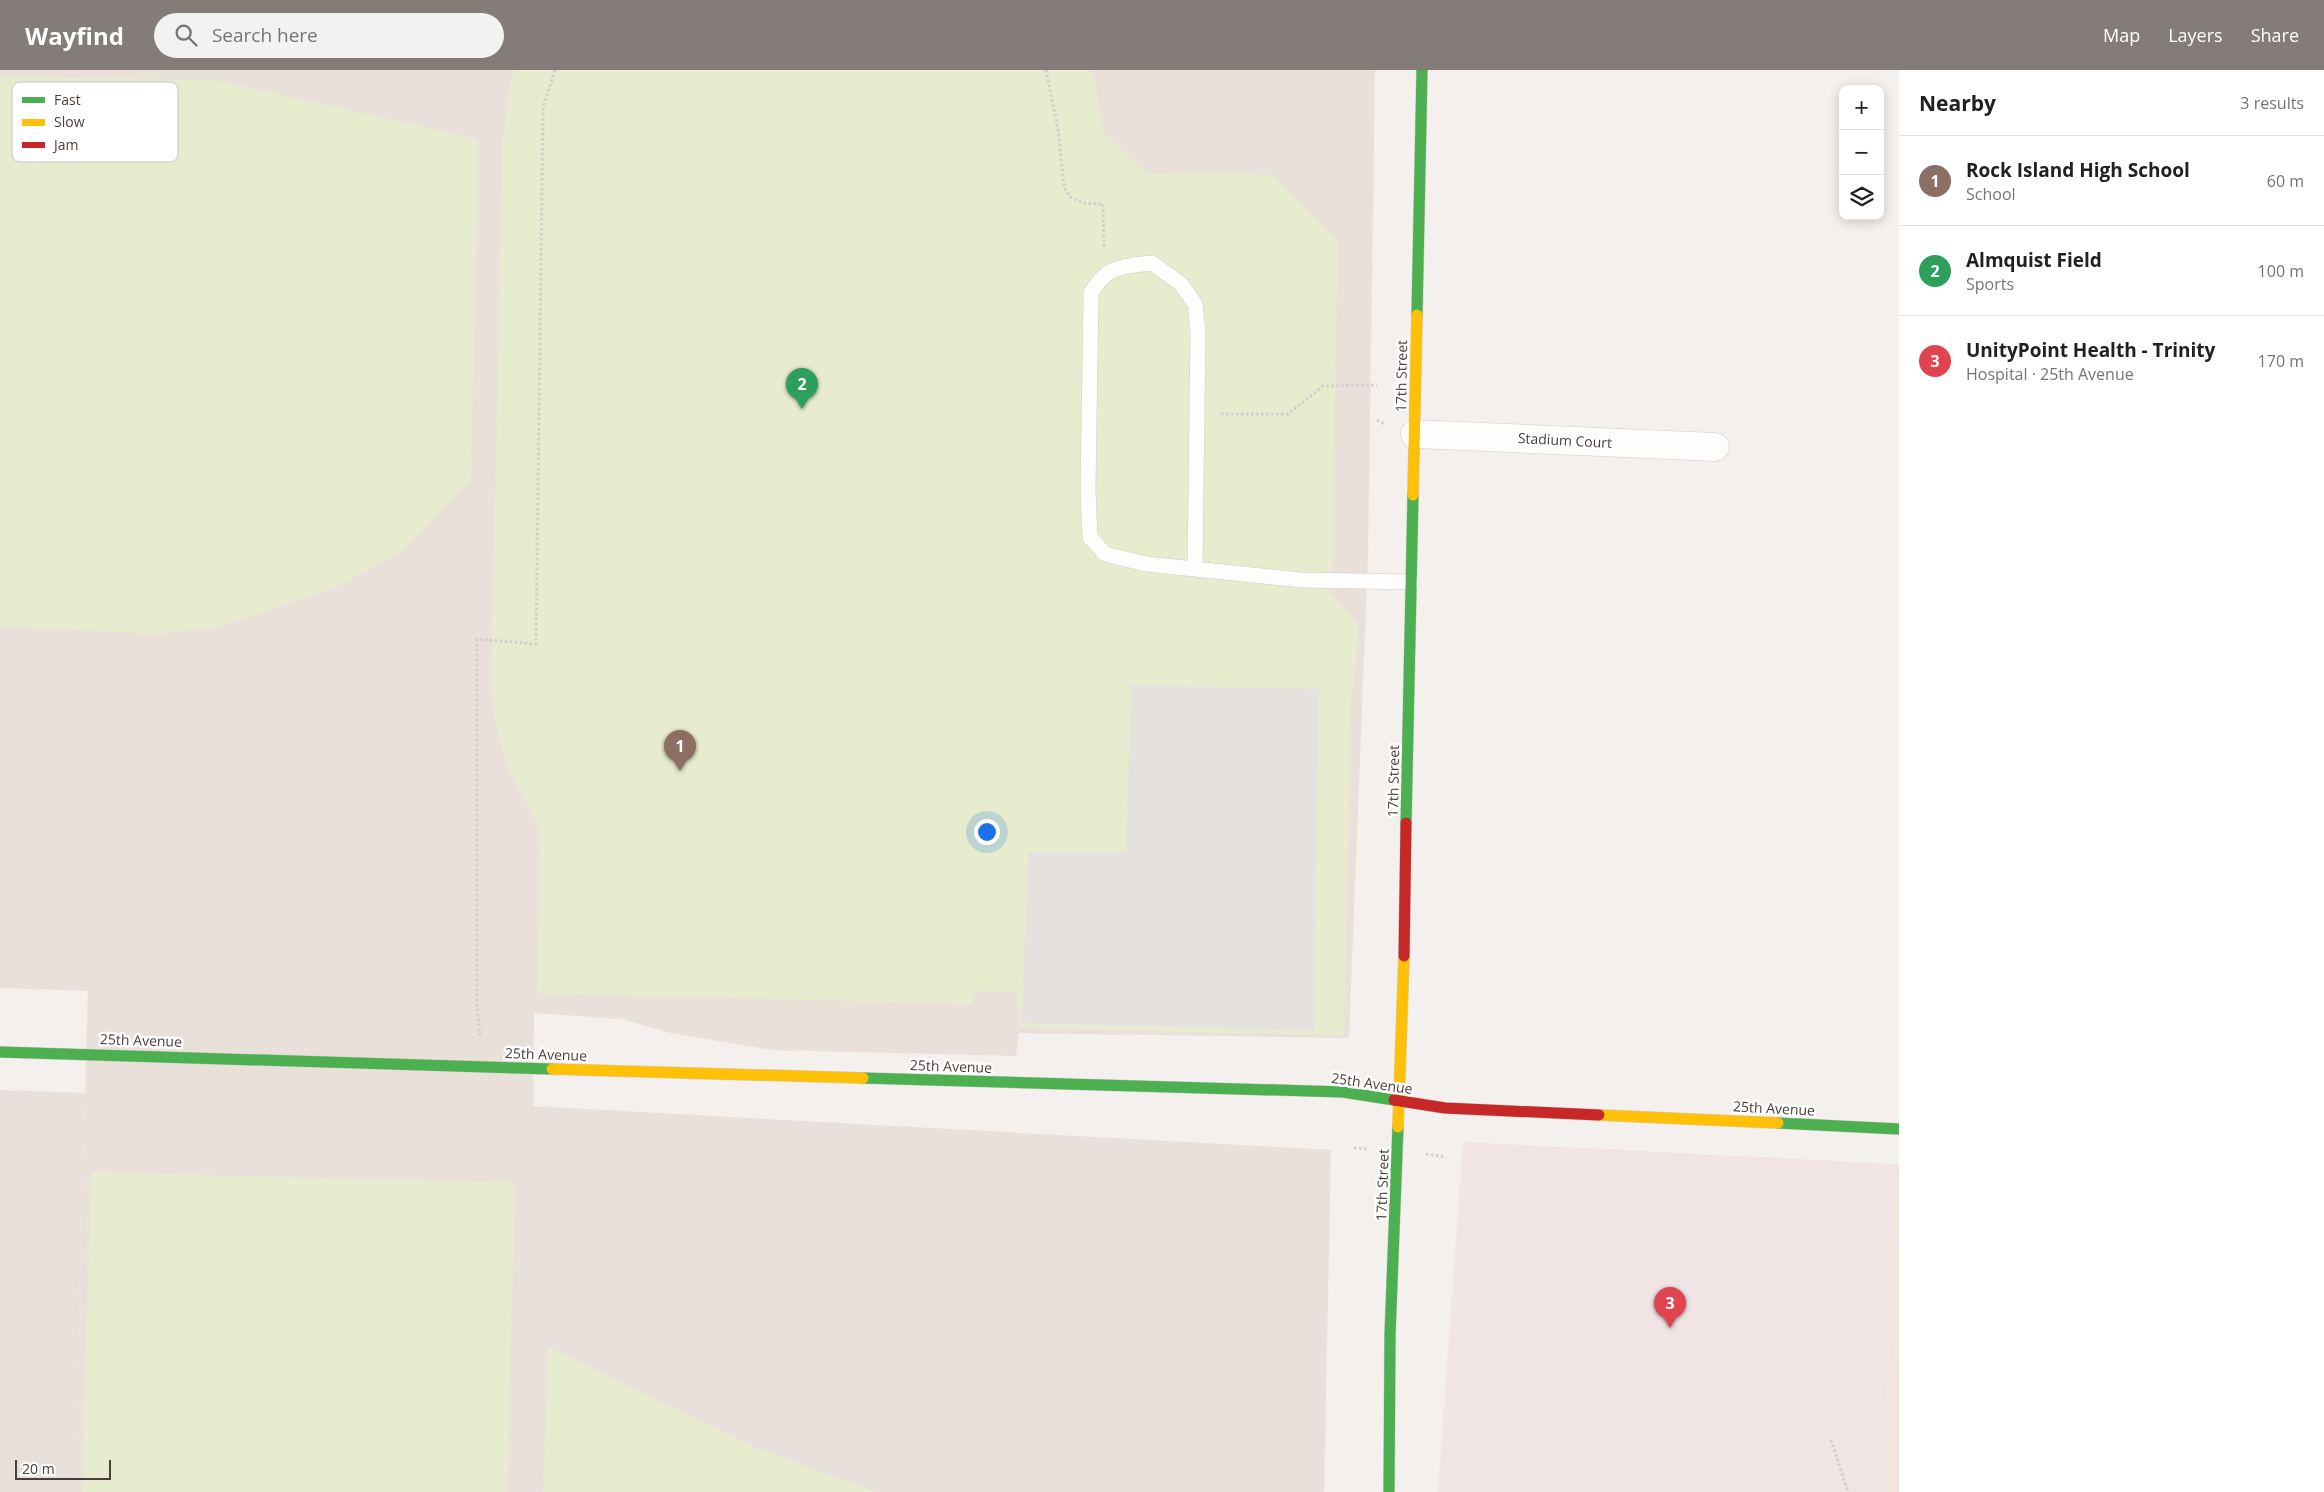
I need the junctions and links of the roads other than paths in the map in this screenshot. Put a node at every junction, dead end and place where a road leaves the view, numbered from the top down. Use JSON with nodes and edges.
{"nodes":[{"id":1,"x":1422,"y":70,"type":"edge"},
{"id":2,"x":1415,"y":434,"type":"junction"},
{"id":3,"x":1715,"y":447,"type":"dead end"},
{"id":4,"x":1195,"y":568,"type":"junction"},
{"id":5,"x":1412,"y":582,"type":"junction"},
{"id":6,"x":0,"y":1052,"type":"edge"},
{"id":7,"x":1400,"y":1102,"type":"junction"},
{"id":8,"x":1899,"y":1129,"type":"edge"},
{"id":9,"x":1389,"y":1492,"type":"edge"}],
"edges":[{"from":1,"to":2,"type":"street","name":"17th Street"},
{"from":2,"to":3,"type":"street","name":"Stadium Court"},
{"from":2,"to":5,"type":"street","name":"17th Street"},
{"from":4,"to":4,"type":"lane"},
{"from":4,"to":5,"type":"lane"},
{"from":5,"to":7,"type":"street","name":"17th Street"},
{"from":6,"to":7,"type":"street","name":"25th Avenue"},
{"from":7,"to":8,"type":"street","name":"25th Avenue"},
{"from":7,"to":9,"type":"street","name":"17th Street"}]}
